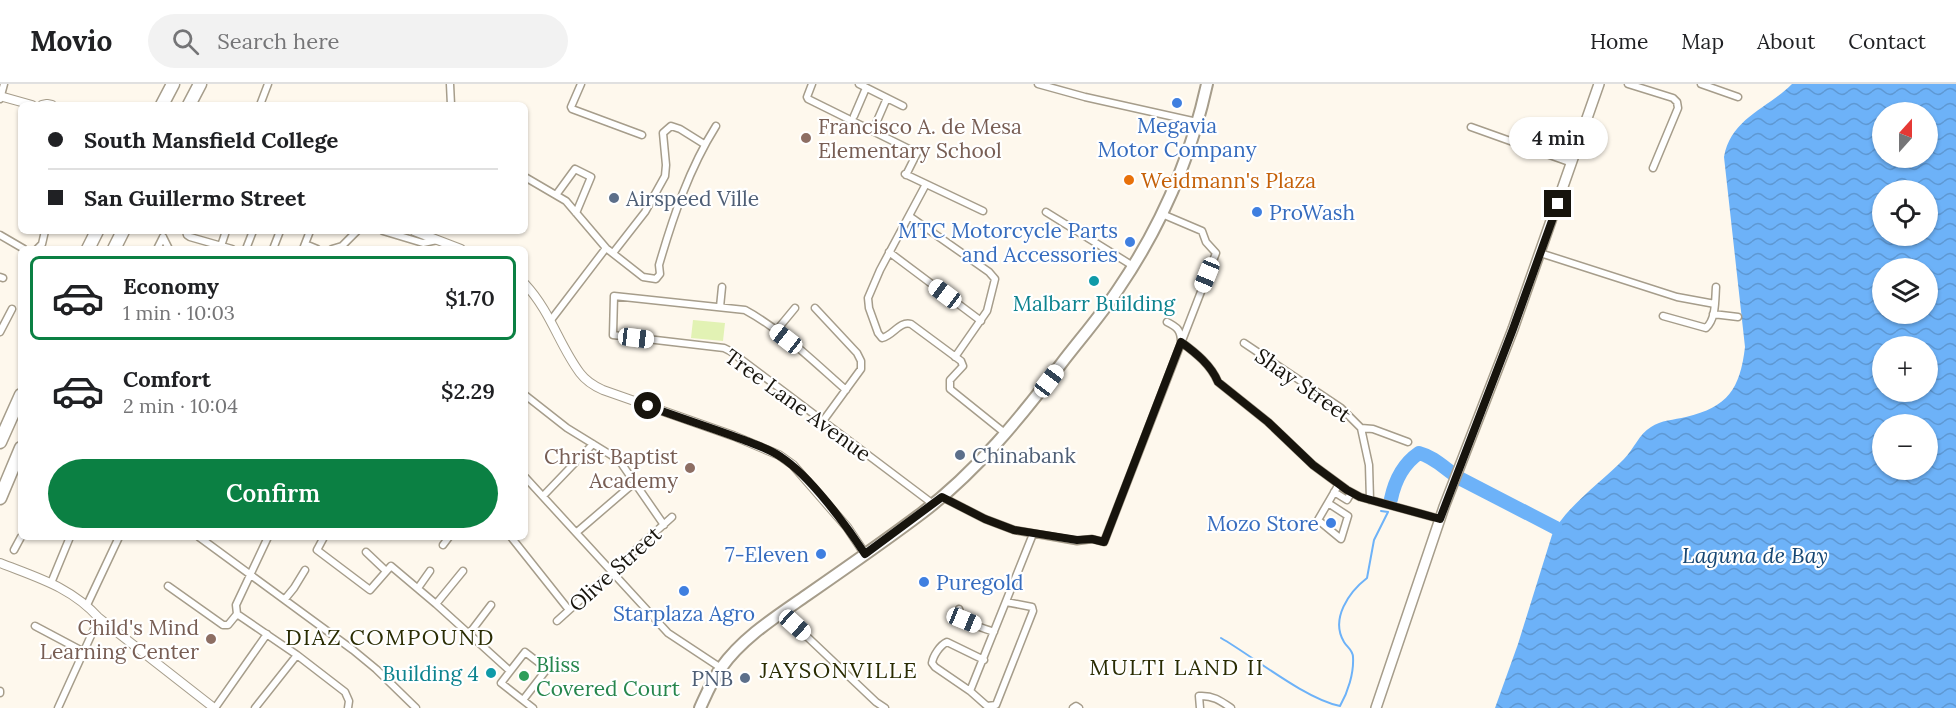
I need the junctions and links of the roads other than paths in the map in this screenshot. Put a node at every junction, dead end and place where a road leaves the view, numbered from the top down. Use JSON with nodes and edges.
{"nodes":[{"id":1,"x":4,"y":84,"type":"edge"},
{"id":2,"x":173,"y":84,"type":"edge"},
{"id":3,"x":200,"y":84,"type":"edge"},
{"id":4,"x":268,"y":84,"type":"edge"},
{"id":5,"x":450,"y":84,"type":"edge"},
{"id":6,"x":581,"y":84,"type":"edge"},
{"id":7,"x":812,"y":84,"type":"edge"},
{"id":8,"x":859,"y":84,"type":"edge"},
{"id":9,"x":1038,"y":84,"type":"edge"},
{"id":10,"x":1207,"y":84,"type":"edge"},
{"id":11,"x":1599,"y":84,"type":"edge"},
{"id":12,"x":1628,"y":84,"type":"edge"},
{"id":13,"x":1701,"y":84,"type":"edge"},
{"id":14,"x":866,"y":88,"type":"junction"},
{"id":15,"x":0,"y":97,"type":"edge"},
{"id":16,"x":1738,"y":97,"type":"dead end"},
{"id":17,"x":888,"y":98,"type":"junction"},
{"id":18,"x":20,"y":102,"type":"edge"},
{"id":19,"x":164,"y":102,"type":"edge"},
{"id":20,"x":191,"y":102,"type":"edge"},
{"id":21,"x":261,"y":102,"type":"edge"},
{"id":22,"x":451,"y":102,"type":"edge"},
{"id":23,"x":903,"y":106,"type":"dead end"},
{"id":24,"x":854,"y":117,"type":"dead end"},
{"id":25,"x":1197,"y":122,"type":"junction"},
{"id":26,"x":716,"y":126,"type":"dead end"},
{"id":27,"x":1471,"y":127,"type":"dead end"},
{"id":28,"x":874,"y":128,"type":"dead end"},
{"id":29,"x":642,"y":135,"type":"dead end"},
{"id":30,"x":704,"y":144,"type":"junction"},
{"id":31,"x":1572,"y":163,"type":"junction"},
{"id":32,"x":1653,"y":168,"type":"dead end"},
{"id":33,"x":528,"y":179,"type":"edge"},
{"id":34,"x":926,"y":184,"type":"junction"},
{"id":35,"x":556,"y":195,"type":"junction"},
{"id":36,"x":983,"y":211,"type":"dead end"},
{"id":37,"x":1046,"y":212,"type":"dead end"},
{"id":38,"x":576,"y":213,"type":"junction"},
{"id":39,"x":1162,"y":214,"type":"junction"},
{"id":40,"x":909,"y":216,"type":"junction"},
{"id":41,"x":225,"y":234,"type":"edge"},
{"id":42,"x":354,"y":234,"type":"edge"},
{"id":43,"x":393,"y":234,"type":"edge"},
{"id":44,"x":422,"y":234,"type":"edge"},
{"id":45,"x":0,"y":235,"type":"edge"},
{"id":46,"x":197,"y":235,"type":"edge"},
{"id":47,"x":438,"y":240,"type":"junction"},
{"id":48,"x":19,"y":246,"type":"edge"},
{"id":49,"x":158,"y":246,"type":"edge"},
{"id":50,"x":168,"y":246,"type":"edge"},
{"id":51,"x":221,"y":246,"type":"joint"},
{"id":52,"x":342,"y":246,"type":"edge"},
{"id":53,"x":453,"y":246,"type":"edge"},
{"id":54,"x":606,"y":248,"type":"junction"},
{"id":55,"x":890,"y":252,"type":"junction"},
{"id":56,"x":613,"y":253,"type":"junction"},
{"id":57,"x":1540,"y":253,"type":"junction"},
{"id":58,"x":1133,"y":266,"type":"junction"},
{"id":59,"x":722,"y":286,"type":"dead end"},
{"id":60,"x":1716,"y":287,"type":"dead end"},
{"id":61,"x":528,"y":288,"type":"edge"},
{"id":62,"x":1715,"y":304,"type":"junction"},
{"id":63,"x":720,"y":307,"type":"junction"},
{"id":64,"x":795,"y":308,"type":"dead end"},
{"id":65,"x":815,"y":308,"type":"dead end"},
{"id":66,"x":12,"y":309,"type":"dead end"},
{"id":67,"x":1713,"y":314,"type":"junction"},
{"id":68,"x":1663,"y":316,"type":"dead end"},
{"id":69,"x":1738,"y":317,"type":"dead end"},
{"id":70,"x":551,"y":321,"type":"junction"},
{"id":71,"x":981,"y":321,"type":"junction"},
{"id":72,"x":1167,"y":322,"type":"dead end"},
{"id":73,"x":776,"y":331,"type":"junction"},
{"id":74,"x":0,"y":332,"type":"edge"},
{"id":75,"x":1181,"y":342,"type":"junction"},
{"id":76,"x":1244,"y":343,"type":"dead end"},
{"id":77,"x":955,"y":357,"type":"junction"},
{"id":78,"x":846,"y":390,"type":"junction"},
{"id":79,"x":528,"y":397,"type":"edge"},
{"id":80,"x":18,"y":402,"type":"edge"},
{"id":81,"x":822,"y":421,"type":"junction"},
{"id":82,"x":1361,"y":428,"type":"junction"},
{"id":83,"x":1006,"y":434,"type":"junction"},
{"id":84,"x":0,"y":442,"type":"edge"},
{"id":85,"x":1408,"y":442,"type":"dead end"},
{"id":86,"x":593,"y":444,"type":"junction"},
{"id":87,"x":18,"y":455,"type":"edge"},
{"id":88,"x":528,"y":480,"type":"edge"},
{"id":89,"x":634,"y":483,"type":"junction"},
{"id":90,"x":1339,"y":484,"type":"junction"},
{"id":91,"x":1334,"y":492,"type":"junction"},
{"id":92,"x":1352,"y":493,"type":"junction"},
{"id":93,"x":543,"y":495,"type":"junction"},
{"id":94,"x":0,"y":498,"type":"edge"},
{"id":95,"x":938,"y":500,"type":"junction"},
{"id":96,"x":1370,"y":500,"type":"junction"},
{"id":97,"x":1328,"y":503,"type":"junction"},
{"id":98,"x":672,"y":517,"type":"dead end"},
{"id":99,"x":1440,"y":519,"type":"junction"},
{"id":100,"x":664,"y":525,"type":"junction"},
{"id":101,"x":577,"y":532,"type":"junction"},
{"id":102,"x":1033,"y":534,"type":"junction"},
{"id":103,"x":19,"y":540,"type":"edge"},
{"id":104,"x":69,"y":540,"type":"edge"},
{"id":105,"x":118,"y":540,"type":"edge"},
{"id":106,"x":203,"y":540,"type":"edge"},
{"id":107,"x":267,"y":540,"type":"edge"},
{"id":108,"x":322,"y":540,"type":"edge"},
{"id":109,"x":447,"y":540,"type":"edge"},
{"id":110,"x":513,"y":540,"type":"edge"},
{"id":111,"x":443,"y":545,"type":"dead end"},
{"id":112,"x":14,"y":550,"type":"dead end"},
{"id":113,"x":366,"y":552,"type":"dead end"},
{"id":114,"x":865,"y":554,"type":"junction"},
{"id":115,"x":0,"y":563,"type":"edge"},
{"id":116,"x":305,"y":570,"type":"dead end"},
{"id":117,"x":430,"y":571,"type":"dead end"},
{"id":118,"x":463,"y":571,"type":"dead end"},
{"id":119,"x":387,"y":572,"type":"junction"},
{"id":120,"x":613,"y":572,"type":"junction"},
{"id":121,"x":251,"y":574,"type":"junction"},
{"id":122,"x":51,"y":583,"type":"junction"},
{"id":123,"x":168,"y":586,"type":"dead end"},
{"id":124,"x":418,"y":588,"type":"junction"},
{"id":125,"x":285,"y":599,"type":"junction"},
{"id":126,"x":1006,"y":602,"type":"junction"},
{"id":127,"x":436,"y":604,"type":"junction"},
{"id":128,"x":87,"y":605,"type":"junction"},
{"id":129,"x":491,"y":605,"type":"dead end"},
{"id":130,"x":959,"y":609,"type":"dead end"},
{"id":131,"x":569,"y":610,"type":"junction"},
{"id":132,"x":781,"y":612,"type":"junction"},
{"id":133,"x":237,"y":614,"type":"junction"},
{"id":134,"x":99,"y":618,"type":"junction"},
{"id":135,"x":557,"y":621,"type":"dead end"},
{"id":136,"x":35,"y":626,"type":"dead end"},
{"id":137,"x":994,"y":632,"type":"junction"},
{"id":138,"x":267,"y":634,"type":"junction"},
{"id":139,"x":469,"y":634,"type":"junction"},
{"id":140,"x":84,"y":652,"type":"junction"},
{"id":141,"x":297,"y":655,"type":"junction"},
{"id":142,"x":984,"y":660,"type":"junction"},
{"id":143,"x":721,"y":668,"type":"junction"},
{"id":144,"x":510,"y":671,"type":"junction"},
{"id":145,"x":970,"y":691,"type":"junction"},
{"id":146,"x":523,"y":700,"type":"junction"},
{"id":147,"x":58,"y":708,"type":"edge"},
{"id":148,"x":214,"y":708,"type":"edge"},
{"id":149,"x":255,"y":708,"type":"edge"},
{"id":150,"x":348,"y":708,"type":"edge"},
{"id":151,"x":416,"y":708,"type":"edge"},
{"id":152,"x":533,"y":708,"type":"edge"},
{"id":153,"x":700,"y":708,"type":"edge"},
{"id":154,"x":885,"y":708,"type":"edge"},
{"id":155,"x":1073,"y":708,"type":"edge"},
{"id":156,"x":1079,"y":708,"type":"edge"},
{"id":157,"x":1200,"y":708,"type":"edge"},
{"id":158,"x":1231,"y":708,"type":"edge"},
{"id":159,"x":1376,"y":708,"type":"edge"}],
"edges":[{"from":1,"to":15,"type":"street"},
{"from":2,"to":19,"type":"highway"},
{"from":3,"to":20,"type":"highway"},
{"from":4,"to":21,"type":"street"},
{"from":5,"to":22,"type":"street"},
{"from":6,"to":29,"type":"street"},
{"from":7,"to":34,"type":"street"},
{"from":8,"to":14,"type":"street"},
{"from":9,"to":25,"type":"street"},
{"from":10,"to":25,"type":"highway"},
{"from":11,"to":31,"type":"main road"},
{"from":12,"to":32,"type":"street"},
{"from":13,"to":16,"type":"street"},
{"from":14,"to":17,"type":"street"},
{"from":14,"to":24,"type":"street"},
{"from":15,"to":18,"type":"street"},
{"from":17,"to":23,"type":"street"},
{"from":17,"to":28,"type":"street"},
{"from":25,"to":39,"type":"highway"},
{"from":26,"to":30,"type":"street"},
{"from":27,"to":31,"type":"street"},
{"from":30,"to":56,"type":"street"},
{"from":30,"to":56,"type":"street"},
{"from":31,"to":57,"type":"main road"},
{"from":33,"to":35,"type":"street"},
{"from":34,"to":36,"type":"street"},
{"from":34,"to":40,"type":"street"},
{"from":35,"to":38,"type":"street"},
{"from":35,"to":38,"type":"street"},
{"from":37,"to":58,"type":"street"},
{"from":38,"to":54,"type":"street"},
{"from":39,"to":58,"type":"highway"},
{"from":39,"to":75,"type":"street"},
{"from":40,"to":55,"type":"street"},
{"from":40,"to":71,"type":"street"},
{"from":41,"to":51,"type":"street"},
{"from":42,"to":52,"type":"street"},
{"from":43,"to":47,"type":"street"},
{"from":44,"to":47,"type":"street"},
{"from":45,"to":48,"type":"street"},
{"from":46,"to":51,"type":"street"},
{"from":47,"to":53,"type":"street"},
{"from":49,"to":50,"type":"street"},
{"from":54,"to":56,"type":"street"},
{"from":54,"to":70,"type":"street"},
{"from":55,"to":71,"type":"street"},
{"from":55,"to":77,"type":"street"},
{"from":57,"to":62,"type":"street"},
{"from":57,"to":99,"type":"main road"},
{"from":58,"to":83,"type":"highway"},
{"from":59,"to":63,"type":"street"},
{"from":60,"to":62,"type":"street"},
{"from":61,"to":70,"type":"street"},
{"from":62,"to":67,"type":"street"},
{"from":63,"to":73,"type":"street"},
{"from":63,"to":81,"type":"street","name":"Tree Lane Avenue"},
{"from":64,"to":73,"type":"street"},
{"from":65,"to":78,"type":"street"},
{"from":66,"to":74,"type":"street"},
{"from":67,"to":68,"type":"street"},
{"from":67,"to":69,"type":"street"},
{"from":70,"to":114,"type":"street"},
{"from":71,"to":77,"type":"street"},
{"from":72,"to":75,"type":"street"},
{"from":73,"to":78,"type":"street"},
{"from":75,"to":90,"type":"street"},
{"from":75,"to":102,"type":"street","name":"Tree Lane Avenue"},
{"from":76,"to":82,"type":"street","name":"Shay Street"},
{"from":77,"to":83,"type":"street"},
{"from":78,"to":81,"type":"street"},
{"from":79,"to":86,"type":"street"},
{"from":80,"to":84,"type":"highway"},
{"from":81,"to":95,"type":"street","name":"Tree Lane Avenue"},
{"from":82,"to":85,"type":"street"},
{"from":82,"to":96,"type":"street","name":"Shay Street"},
{"from":83,"to":95,"type":"highway"},
{"from":86,"to":89,"type":"street"},
{"from":86,"to":93,"type":"street"},
{"from":87,"to":94,"type":"highway"},
{"from":88,"to":93,"type":"street"},
{"from":89,"to":100,"type":"street"},
{"from":89,"to":101,"type":"street"},
{"from":90,"to":91,"type":"street"},
{"from":90,"to":92,"type":"street"},
{"from":91,"to":92,"type":"street"},
{"from":91,"to":97,"type":"street"},
{"from":92,"to":96,"type":"street"},
{"from":93,"to":101,"type":"street"},
{"from":95,"to":102,"type":"street","name":"Tree Lane Avenue"},
{"from":95,"to":114,"type":"highway"},
{"from":96,"to":99,"type":"street"},
{"from":97,"to":97,"type":"street"},
{"from":98,"to":100,"type":"street","name":"Olive Street"},
{"from":99,"to":159,"type":"main road"},
{"from":100,"to":120,"type":"street","name":"Olive Street"},
{"from":101,"to":120,"type":"street"},
{"from":102,"to":126,"type":"street"},
{"from":103,"to":112,"type":"street"},
{"from":104,"to":122,"type":"street"},
{"from":105,"to":128,"type":"street"},
{"from":106,"to":121,"type":"street"},
{"from":107,"to":121,"type":"street"},
{"from":108,"to":119,"type":"street"},
{"from":109,"to":111,"type":"street"},
{"from":110,"to":131,"type":"street"},
{"from":113,"to":119,"type":"street"},
{"from":114,"to":132,"type":"highway"},
{"from":115,"to":122,"type":"street"},
{"from":116,"to":125,"type":"street"},
{"from":117,"to":124,"type":"street"},
{"from":118,"to":127,"type":"street"},
{"from":119,"to":124,"type":"street"},
{"from":120,"to":131,"type":"street","name":"Olive Street"},
{"from":120,"to":143,"type":"street"},
{"from":121,"to":125,"type":"street"},
{"from":121,"to":133,"type":"street"},
{"from":122,"to":128,"type":"street"},
{"from":123,"to":133,"type":"street"},
{"from":124,"to":127,"type":"street"},
{"from":125,"to":151,"type":"street"},
{"from":126,"to":137,"type":"street"},
{"from":126,"to":145,"type":"street"},
{"from":127,"to":139,"type":"street"},
{"from":128,"to":134,"type":"street"},
{"from":129,"to":139,"type":"street"},
{"from":130,"to":137,"type":"street"},
{"from":131,"to":135,"type":"street","name":"Olive Street"},
{"from":132,"to":143,"type":"highway"},
{"from":132,"to":154,"type":"street"},
{"from":133,"to":138,"type":"street"},
{"from":134,"to":140,"type":"street"},
{"from":134,"to":148,"type":"street"},
{"from":136,"to":140,"type":"street"},
{"from":137,"to":142,"type":"street"},
{"from":138,"to":141,"type":"street"},
{"from":138,"to":148,"type":"street"},
{"from":139,"to":144,"type":"street"},
{"from":140,"to":147,"type":"street"},
{"from":141,"to":149,"type":"street"},
{"from":141,"to":150,"type":"street"},
{"from":142,"to":145,"type":"street"},
{"from":142,"to":145,"type":"street"},
{"from":143,"to":153,"type":"highway"},
{"from":144,"to":146,"type":"street"},
{"from":144,"to":146,"type":"street"},
{"from":146,"to":152,"type":"street"},
{"from":155,"to":156,"type":"street"},
{"from":157,"to":158,"type":"street"}]}
